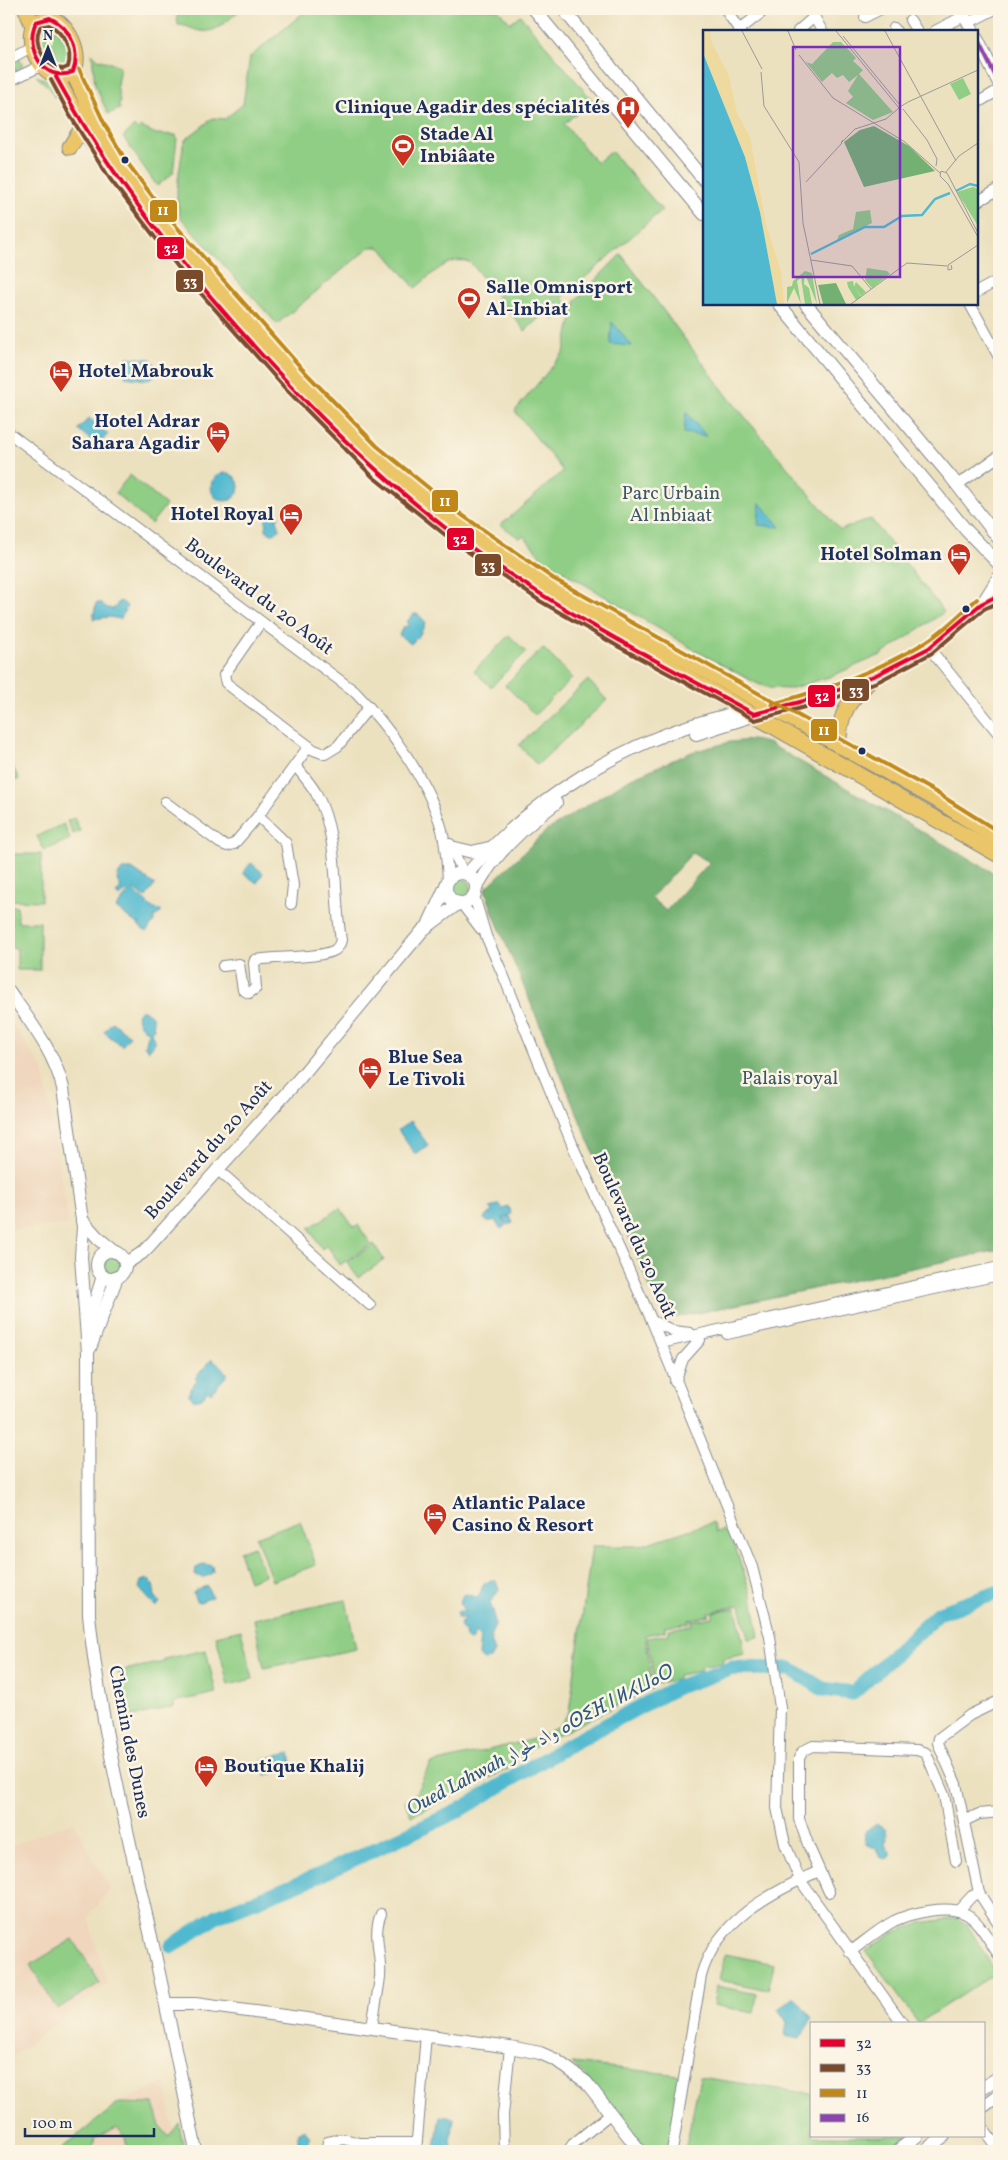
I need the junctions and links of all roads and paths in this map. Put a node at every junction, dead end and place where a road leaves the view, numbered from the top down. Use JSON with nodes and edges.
{"nodes":[{"id":1,"x":26,"y":9,"type":"edge"},
{"id":2,"x":534,"y":9,"type":"edge"},
{"id":3,"x":563,"y":9,"type":"edge"},
{"id":4,"x":725,"y":9,"type":"edge"},
{"id":5,"x":766,"y":9,"type":"edge"},
{"id":6,"x":880,"y":9,"type":"edge"},
{"id":7,"x":995,"y":9,"type":"edge"},
{"id":8,"x":812,"y":13,"type":"edge"},
{"id":9,"x":40,"y":17,"type":"edge"},
{"id":10,"x":865,"y":17,"type":"dead end"},
{"id":11,"x":910,"y":20,"type":"dead end"},
{"id":12,"x":971,"y":29,"type":"edge"},
{"id":13,"x":739,"y":30,"type":"edge"},
{"id":14,"x":741,"y":30,"type":"edge"},
{"id":15,"x":799,"y":30,"type":"edge"},
{"id":16,"x":821,"y":30,"type":"edge"},
{"id":17,"x":916,"y":30,"type":"edge"},
{"id":18,"x":953,"y":30,"type":"edge"},
{"id":19,"x":34,"y":46,"type":"junction"},
{"id":20,"x":9,"y":59,"type":"edge"},
{"id":21,"x":981,"y":60,"type":"edge"},
{"id":22,"x":43,"y":64,"type":"junction"},
{"id":23,"x":73,"y":72,"type":"junction"},
{"id":24,"x":56,"y":77,"type":"junction"},
{"id":25,"x":9,"y":81,"type":"edge"},
{"id":26,"x":999,"y":83,"type":"edge"},
{"id":27,"x":999,"y":90,"type":"edge"},
{"id":28,"x":978,"y":101,"type":"edge"},
{"id":29,"x":83,"y":127,"type":"junction"},
{"id":30,"x":70,"y":147,"type":"dead end"},
{"id":31,"x":703,"y":179,"type":"edge"},
{"id":32,"x":999,"y":189,"type":"edge"},
{"id":33,"x":978,"y":201,"type":"edge"},
{"id":34,"x":703,"y":213,"type":"edge"},
{"id":35,"x":999,"y":280,"type":"edge"},
{"id":36,"x":978,"y":291,"type":"edge"},
{"id":37,"x":780,"y":305,"type":"edge"},
{"id":38,"x":807,"y":305,"type":"edge"},
{"id":39,"x":971,"y":305,"type":"edge"},
{"id":40,"x":999,"y":357,"type":"edge"},
{"id":41,"x":9,"y":433,"type":"edge"},
{"id":42,"x":999,"y":456,"type":"edge"},
{"id":43,"x":957,"y":485,"type":"junction"},
{"id":44,"x":999,"y":539,"type":"edge"},
{"id":45,"x":999,"y":564,"type":"edge"},
{"id":46,"x":999,"y":577,"type":"edge"},
{"id":47,"x":999,"y":595,"type":"edge"},
{"id":48,"x":981,"y":604,"type":"junction"},
{"id":49,"x":261,"y":622,"type":"junction"},
{"id":50,"x":929,"y":648,"type":"junction"},
{"id":51,"x":876,"y":675,"type":"junction"},
{"id":52,"x":369,"y":707,"type":"junction"},
{"id":53,"x":778,"y":712,"type":"junction"},
{"id":54,"x":754,"y":714,"type":"junction"},
{"id":55,"x":999,"y":734,"type":"edge"},
{"id":56,"x":309,"y":746,"type":"junction"},
{"id":57,"x":839,"y":746,"type":"junction"},
{"id":58,"x":295,"y":765,"type":"junction"},
{"id":59,"x":165,"y":802,"type":"dead end"},
{"id":60,"x":258,"y":816,"type":"junction"},
{"id":61,"x":442,"y":830,"type":"junction"},
{"id":62,"x":999,"y":839,"type":"edge"},
{"id":63,"x":452,"y":847,"type":"junction"},
{"id":64,"x":493,"y":847,"type":"junction"},
{"id":65,"x":999,"y":855,"type":"edge"},
{"id":66,"x":465,"y":873,"type":"junction"},
{"id":67,"x":447,"y":883,"type":"junction"},
{"id":68,"x":475,"y":892,"type":"junction"},
{"id":69,"x":460,"y":903,"type":"junction"},
{"id":70,"x":290,"y":904,"type":"dead end"},
{"id":71,"x":427,"y":927,"type":"junction"},
{"id":72,"x":486,"y":936,"type":"junction"},
{"id":73,"x":223,"y":966,"type":"dead end"},
{"id":74,"x":9,"y":991,"type":"edge"},
{"id":75,"x":218,"y":1169,"type":"junction"},
{"id":76,"x":83,"y":1223,"type":"junction"},
{"id":77,"x":120,"y":1257,"type":"junction"},
{"id":78,"x":97,"y":1263,"type":"junction"},
{"id":79,"x":999,"y":1267,"type":"edge"},
{"id":80,"x":999,"y":1275,"type":"edge"},
{"id":81,"x":103,"y":1276,"type":"junction"},
{"id":82,"x":118,"y":1278,"type":"junction"},
{"id":83,"x":370,"y":1305,"type":"dead end"},
{"id":84,"x":652,"y":1321,"type":"junction"},
{"id":85,"x":86,"y":1333,"type":"junction"},
{"id":86,"x":699,"y":1337,"type":"junction"},
{"id":87,"x":662,"y":1345,"type":"junction"},
{"id":88,"x":88,"y":1352,"type":"junction"},
{"id":89,"x":675,"y":1382,"type":"junction"},
{"id":90,"x":999,"y":1701,"type":"edge"},
{"id":91,"x":999,"y":1812,"type":"edge"},
{"id":92,"x":964,"y":1821,"type":"junction"},
{"id":93,"x":956,"y":1861,"type":"dead end"},
{"id":94,"x":819,"y":1871,"type":"junction"},
{"id":95,"x":800,"y":1880,"type":"junction"},
{"id":96,"x":829,"y":1892,"type":"dead end"},
{"id":97,"x":980,"y":1893,"type":"junction"},
{"id":98,"x":958,"y":1911,"type":"junction"},
{"id":99,"x":381,"y":1914,"type":"dead end"},
{"id":100,"x":999,"y":1924,"type":"edge"},
{"id":101,"x":850,"y":1952,"type":"junction"},
{"id":102,"x":999,"y":1956,"type":"edge"},
{"id":103,"x":167,"y":2004,"type":"junction"},
{"id":104,"x":902,"y":2022,"type":"edge"},
{"id":105,"x":372,"y":2028,"type":"junction"},
{"id":106,"x":426,"y":2035,"type":"junction"},
{"id":107,"x":510,"y":2047,"type":"junction"},
{"id":108,"x":999,"y":2077,"type":"edge"},
{"id":109,"x":986,"y":2086,"type":"edge"},
{"id":110,"x":999,"y":2095,"type":"edge"},
{"id":111,"x":986,"y":2105,"type":"edge"},
{"id":112,"x":612,"y":2113,"type":"junction"},
{"id":113,"x":986,"y":2132,"type":"edge"},
{"id":114,"x":914,"y":2138,"type":"edge"},
{"id":115,"x":941,"y":2138,"type":"edge"},
{"id":116,"x":416,"y":2147,"type":"edge"},
{"id":117,"x":999,"y":2149,"type":"edge"},
{"id":118,"x":196,"y":2151,"type":"edge"},
{"id":119,"x":326,"y":2151,"type":"edge"},
{"id":120,"x":504,"y":2151,"type":"edge"},
{"id":121,"x":568,"y":2151,"type":"edge"},
{"id":122,"x":640,"y":2151,"type":"edge"},
{"id":123,"x":672,"y":2151,"type":"edge"},
{"id":124,"x":898,"y":2151,"type":"edge"},
{"id":125,"x":924,"y":2151,"type":"edge"}],
"edges":[{"from":1,"to":9,"type":"main road"},
{"from":2,"to":34,"type":"street"},
{"from":3,"to":31,"type":"street"},
{"from":4,"to":13,"type":"street"},
{"from":5,"to":14,"type":"street"},
{"from":6,"to":10,"type":"street"},
{"from":7,"to":12,"type":"street"},
{"from":8,"to":15,"type":"street"},
{"from":8,"to":16,"type":"street"},
{"from":9,"to":19,"type":"main road"},
{"from":9,"to":23,"type":"main road"},
{"from":11,"to":17,"type":"street"},
{"from":12,"to":18,"type":"street"},
{"from":19,"to":20,"type":"street"},
{"from":19,"to":22,"type":"main road"},
{"from":21,"to":26,"type":"street"},
{"from":22,"to":24,"type":"main road"},
{"from":22,"to":25,"type":"street"},
{"from":23,"to":24,"type":"main road"},
{"from":23,"to":53,"type":"main road"},
{"from":24,"to":29,"type":"main road"},
{"from":27,"to":28,"type":"street"},
{"from":29,"to":30,"type":"main road"},
{"from":29,"to":54,"type":"main road"},
{"from":32,"to":33,"type":"street"},
{"from":35,"to":36,"type":"street"},
{"from":37,"to":45,"type":"street"},
{"from":38,"to":43,"type":"street"},
{"from":39,"to":40,"type":"street"},
{"from":41,"to":49,"type":"street","name":"Boulevard du 20 Août"},
{"from":42,"to":43,"type":"street"},
{"from":43,"to":44,"type":"street"},
{"from":46,"to":48,"type":"street"},
{"from":47,"to":48,"type":"street"},
{"from":48,"to":50,"type":"street"},
{"from":49,"to":52,"type":"street","name":"Boulevard du 20 Août"},
{"from":49,"to":56,"type":"street"},
{"from":50,"to":51,"type":"street"},
{"from":50,"to":55,"type":"street"},
{"from":51,"to":53,"type":"street"},
{"from":51,"to":57,"type":"main road"},
{"from":52,"to":56,"type":"street"},
{"from":52,"to":61,"type":"street","name":"Boulevard du 20 Août"},
{"from":53,"to":54,"type":"street"},
{"from":53,"to":57,"type":"main road"},
{"from":54,"to":64,"type":"street"},
{"from":54,"to":65,"type":"main road"},
{"from":54,"to":68,"type":"street"},
{"from":56,"to":58,"type":"street"},
{"from":57,"to":62,"type":"main road"},
{"from":58,"to":60,"type":"street"},
{"from":58,"to":73,"type":"street"},
{"from":59,"to":60,"type":"street"},
{"from":60,"to":70,"type":"street"},
{"from":61,"to":63,"type":"street","name":"Boulevard du 20 Août"},
{"from":61,"to":67,"type":"street","name":"Boulevard du 20 Août"},
{"from":63,"to":64,"type":"street"},
{"from":63,"to":66,"type":"street","name":"Boulevard du 20 Août"},
{"from":64,"to":66,"type":"street"},
{"from":66,"to":67,"type":"street"},
{"from":66,"to":68,"type":"street"},
{"from":67,"to":69,"type":"street"},
{"from":67,"to":71,"type":"street","name":"Boulevard du 20 Août"},
{"from":68,"to":69,"type":"street"},
{"from":68,"to":72,"type":"street","name":"Boulevard du 20 Août"},
{"from":69,"to":71,"type":"street","name":"Boulevard du 20 Août"},
{"from":69,"to":72,"type":"street","name":"Boulevard du 20 Août"},
{"from":71,"to":75,"type":"street","name":"Boulevard du 20 Août"},
{"from":72,"to":84,"type":"street","name":"Boulevard du 20 Août"},
{"from":74,"to":76,"type":"street"},
{"from":75,"to":77,"type":"street","name":"Boulevard du 20 Août"},
{"from":75,"to":83,"type":"street"},
{"from":76,"to":77,"type":"street"},
{"from":76,"to":78,"type":"street"},
{"from":76,"to":85,"type":"street","name":"Chemin des Dunes"},
{"from":77,"to":78,"type":"street"},
{"from":77,"to":82,"type":"street"},
{"from":78,"to":81,"type":"street"},
{"from":79,"to":86,"type":"street","name":"Boulevard du 20 Août"},
{"from":80,"to":86,"type":"street","name":"Boulevard du 20 Août"},
{"from":81,"to":82,"type":"street"},
{"from":81,"to":85,"type":"street","name":"Chemin des Dunes"},
{"from":82,"to":88,"type":"street"},
{"from":84,"to":86,"type":"street"},
{"from":84,"to":87,"type":"street","name":"Boulevard du 20 Août"},
{"from":85,"to":88,"type":"street","name":"Chemin des Dunes"},
{"from":86,"to":87,"type":"street","name":"Boulevard du 20 Août"},
{"from":86,"to":89,"type":"street"},
{"from":87,"to":89,"type":"street"},
{"from":88,"to":103,"type":"street","name":"Chemin des Dunes"},
{"from":89,"to":95,"type":"street"},
{"from":90,"to":92,"type":"street"},
{"from":91,"to":92,"type":"street"},
{"from":92,"to":97,"type":"street"},
{"from":93,"to":94,"type":"street"},
{"from":94,"to":95,"type":"street"},
{"from":94,"to":96,"type":"street"},
{"from":95,"to":101,"type":"street"},
{"from":95,"to":123,"type":"street"},
{"from":97,"to":98,"type":"street"},
{"from":97,"to":100,"type":"street"},
{"from":98,"to":101,"type":"street"},
{"from":98,"to":102,"type":"street"},
{"from":99,"to":105,"type":"street"},
{"from":101,"to":104,"type":"street"},
{"from":103,"to":105,"type":"street"},
{"from":103,"to":118,"type":"street","name":"Chemin des Dunes"},
{"from":105,"to":106,"type":"street"},
{"from":106,"to":107,"type":"street"},
{"from":106,"to":116,"type":"street"},
{"from":107,"to":112,"type":"street"},
{"from":107,"to":120,"type":"street"},
{"from":108,"to":109,"type":"street"},
{"from":110,"to":111,"type":"street"},
{"from":112,"to":121,"type":"street"},
{"from":112,"to":122,"type":"street"},
{"from":113,"to":117,"type":"street"},
{"from":114,"to":124,"type":"street"},
{"from":115,"to":125,"type":"street"},
{"from":116,"to":119,"type":"street"}]}
